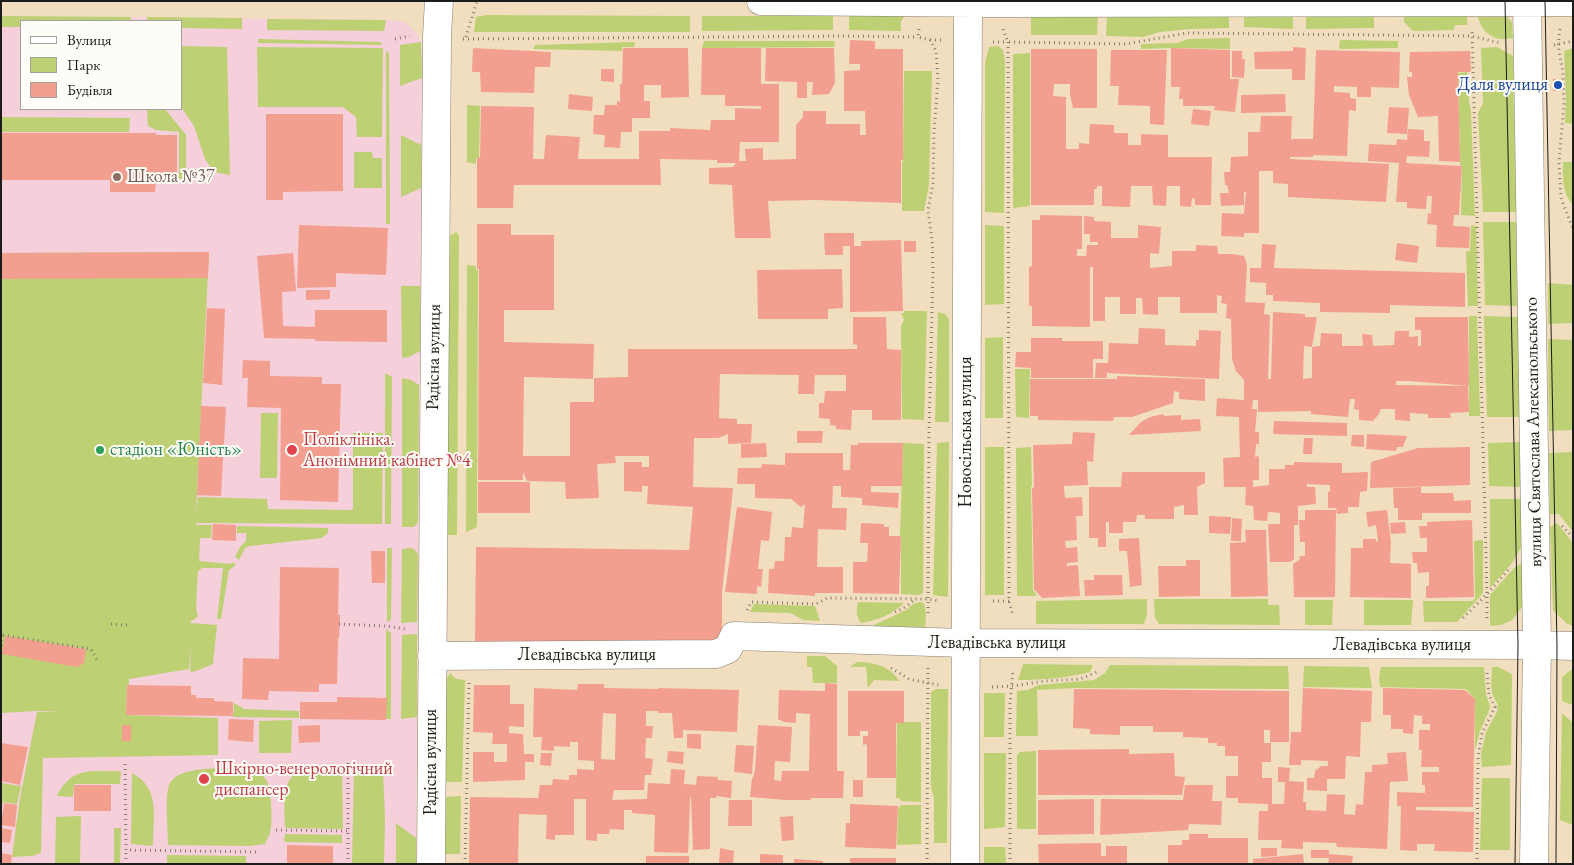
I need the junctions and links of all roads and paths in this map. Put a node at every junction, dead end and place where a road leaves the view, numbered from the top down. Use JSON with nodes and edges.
{"nodes":[{"id":1,"x":439,"y":1,"type":"edge"},
{"id":2,"x":761,"y":1,"type":"edge"},
{"id":3,"x":968,"y":2,"type":"edge"},
{"id":4,"x":1469,"y":2,"type":"edge"},
{"id":5,"x":1526,"y":2,"type":"edge"},
{"id":6,"x":1565,"y":2,"type":"edge"},
{"id":7,"x":1573,"y":2,"type":"edge"},
{"id":8,"x":920,"y":3,"type":"junction"},
{"id":9,"x":1003,"y":3,"type":"junction"},
{"id":10,"x":1472,"y":36,"type":"junction"},
{"id":11,"x":918,"y":37,"type":"junction"},
{"id":12,"x":465,"y":39,"type":"dead end"},
{"id":13,"x":930,"y":40,"type":"junction"},
{"id":14,"x":968,"y":41,"type":"junction"},
{"id":15,"x":1573,"y":41,"type":"edge"},
{"id":16,"x":1008,"y":42,"type":"junction"},
{"id":17,"x":1528,"y":45,"type":"junction"},
{"id":18,"x":1558,"y":45,"type":"junction"},
{"id":19,"x":1573,"y":229,"type":"edge"},
{"id":20,"x":928,"y":599,"type":"junction"},
{"id":21,"x":966,"y":601,"type":"junction"},
{"id":22,"x":1010,"y":601,"type":"junction"},
{"id":23,"x":1459,"y":623,"type":"dead end"},
{"id":24,"x":110,"y":624,"type":"dead end"},
{"id":25,"x":127,"y":625,"type":"dead end"},
{"id":26,"x":2,"y":635,"type":"edge"},
{"id":27,"x":734,"y":636,"type":"junction"},
{"id":28,"x":928,"y":643,"type":"junction"},
{"id":29,"x":965,"y":643,"type":"junction"},
{"id":30,"x":1015,"y":643,"type":"junction"},
{"id":31,"x":1538,"y":645,"type":"junction"},
{"id":32,"x":1,"y":646,"type":"edge"},
{"id":33,"x":1573,"y":646,"type":"edge"},
{"id":34,"x":432,"y":656,"type":"junction"},
{"id":35,"x":464,"y":656,"type":"junction"},
{"id":36,"x":98,"y":662,"type":"dead end"},
{"id":37,"x":348,"y":760,"type":"dead end"},
{"id":38,"x":125,"y":764,"type":"dead end"},
{"id":39,"x":276,"y":830,"type":"dead end"},
{"id":40,"x":348,"y":831,"type":"junction"},
{"id":41,"x":126,"y":850,"type":"junction"},
{"id":42,"x":257,"y":852,"type":"dead end"},
{"id":43,"x":126,"y":864,"type":"edge"},
{"id":44,"x":348,"y":864,"type":"edge"},
{"id":45,"x":431,"y":864,"type":"edge"},
{"id":46,"x":465,"y":864,"type":"edge"},
{"id":47,"x":927,"y":864,"type":"edge"},
{"id":48,"x":965,"y":864,"type":"edge"},
{"id":49,"x":1010,"y":864,"type":"edge"},
{"id":50,"x":1534,"y":864,"type":"edge"}],
"edges":[{"from":1,"to":34,"type":"street","name":"Радісна вулиця"},
{"from":2,"to":8,"type":"street"},
{"from":3,"to":8,"type":"street"},
{"from":3,"to":9,"type":"street"},
{"from":3,"to":14,"type":"street","name":"Новосільська вулиця"},
{"from":4,"to":5,"type":"street"},
{"from":4,"to":9,"type":"street"},
{"from":4,"to":10,"type":"path"},
{"from":5,"to":6,"type":"street"},
{"from":5,"to":17,"type":"street","name":"вулиця Святослава Алексапольського"},
{"from":6,"to":7,"type":"street"},
{"from":6,"to":18,"type":"path"},
{"from":8,"to":11,"type":"path"},
{"from":9,"to":16,"type":"path"},
{"from":10,"to":16,"type":"path"},
{"from":10,"to":17,"type":"path"},
{"from":10,"to":23,"type":"path"},
{"from":11,"to":12,"type":"path"},
{"from":11,"to":13,"type":"path"},
{"from":13,"to":14,"type":"path"},
{"from":13,"to":20,"type":"path"},
{"from":14,"to":16,"type":"path"},
{"from":14,"to":21,"type":"street","name":"Новосільська вулиця"},
{"from":15,"to":18,"type":"path"},
{"from":16,"to":22,"type":"path"},
{"from":17,"to":18,"type":"path"},
{"from":17,"to":31,"type":"street","name":"вулиця Святослава Алексапольського"},
{"from":18,"to":19,"type":"path"},
{"from":20,"to":21,"type":"path"},
{"from":20,"to":27,"type":"path"},
{"from":20,"to":28,"type":"path"},
{"from":21,"to":22,"type":"path"},
{"from":21,"to":29,"type":"street","name":"Новосільська вулиця"},
{"from":22,"to":30,"type":"path"},
{"from":24,"to":25,"type":"path"},
{"from":26,"to":32,"type":"path"},
{"from":26,"to":36,"type":"path"},
{"from":27,"to":28,"type":"street","name":"Левадівська вулиця"},
{"from":27,"to":35,"type":"street","name":"Левадівська вулиця"},
{"from":28,"to":29,"type":"street","name":"Левадівська вулиця"},
{"from":28,"to":47,"type":"path"},
{"from":29,"to":30,"type":"street","name":"Левадівська вулиця"},
{"from":29,"to":48,"type":"street","name":"Новосільська вулиця"},
{"from":30,"to":31,"type":"street","name":"Левадівська вулиця"},
{"from":30,"to":49,"type":"path"},
{"from":31,"to":33,"type":"street","name":"Левадівська вулиця"},
{"from":31,"to":50,"type":"street","name":"вулиця Святослава Алексапольського"},
{"from":34,"to":35,"type":"street","name":"Левадівська вулиця"},
{"from":34,"to":45,"type":"street","name":"Радісна вулиця"},
{"from":35,"to":46,"type":"path"},
{"from":37,"to":40,"type":"path"},
{"from":38,"to":41,"type":"path"},
{"from":39,"to":40,"type":"path"},
{"from":40,"to":44,"type":"path"},
{"from":41,"to":42,"type":"path"},
{"from":41,"to":43,"type":"path"}]}
